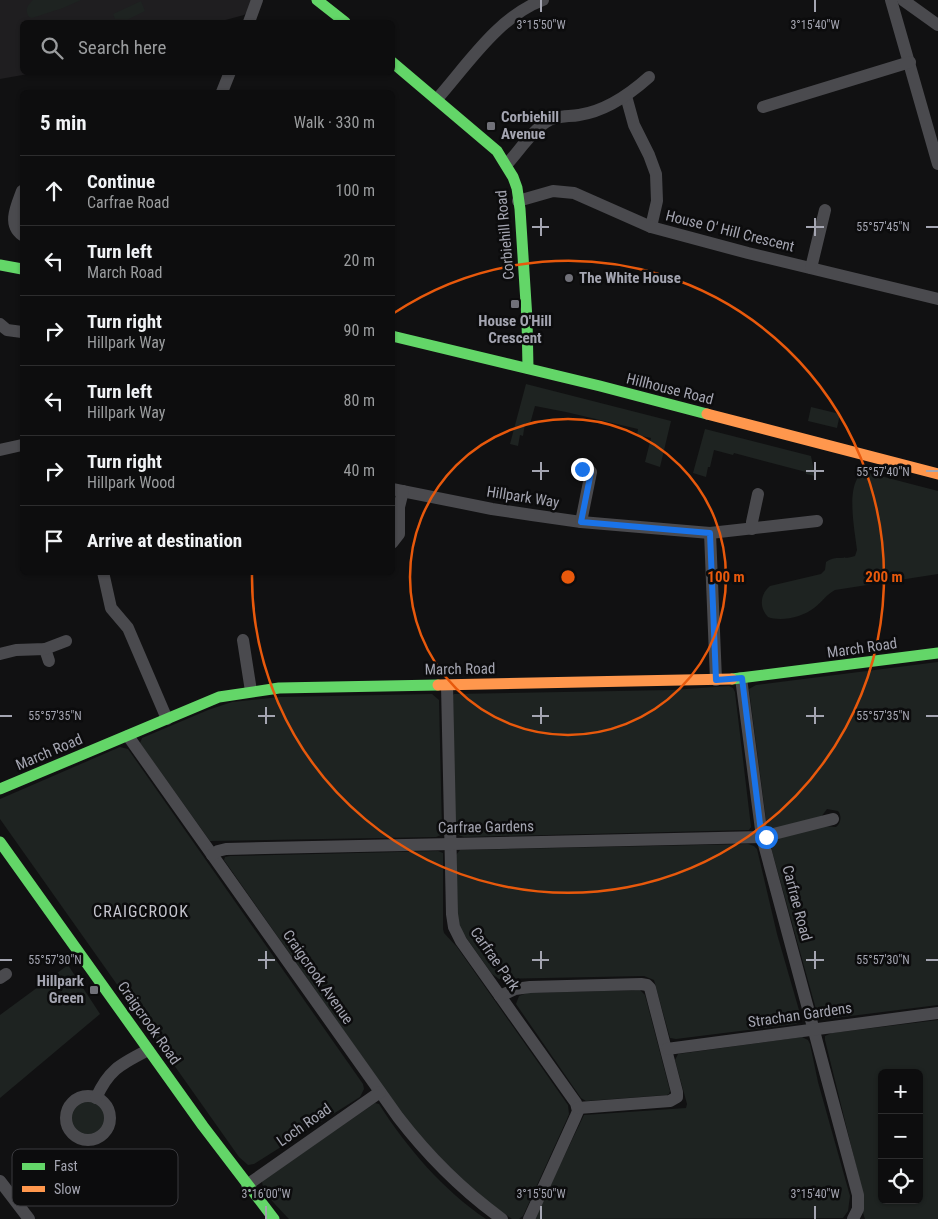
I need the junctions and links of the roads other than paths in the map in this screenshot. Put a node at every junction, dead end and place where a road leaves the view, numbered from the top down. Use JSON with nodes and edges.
{"nodes":[{"id":1,"x":258,"y":0,"type":"edge"},
{"id":2,"x":317,"y":0,"type":"edge"},
{"id":3,"x":543,"y":0,"type":"edge"},
{"id":4,"x":892,"y":0,"type":"edge"},
{"id":5,"x":903,"y":0,"type":"edge"},
{"id":6,"x":250,"y":20,"type":"edge"},
{"id":7,"x":342,"y":20,"type":"edge"},
{"id":8,"x":938,"y":24,"type":"edge"},
{"id":9,"x":910,"y":62,"type":"junction"},
{"id":10,"x":395,"y":64,"type":"edge"},
{"id":11,"x":229,"y":75,"type":"edge"},
{"id":12,"x":650,"y":77,"type":"dead end"},
{"id":13,"x":223,"y":90,"type":"edge"},
{"id":14,"x":626,"y":96,"type":"junction"},
{"id":15,"x":437,"y":99,"type":"junction"},
{"id":16,"x":763,"y":107,"type":"dead end"},
{"id":17,"x":507,"y":164,"type":"junction"},
{"id":18,"x":938,"y":164,"type":"edge"},
{"id":19,"x":20,"y":197,"type":"edge"},
{"id":20,"x":518,"y":201,"type":"junction"},
{"id":21,"x":825,"y":210,"type":"dead end"},
{"id":22,"x":651,"y":227,"type":"junction"},
{"id":23,"x":20,"y":232,"type":"edge"},
{"id":24,"x":0,"y":265,"type":"edge"},
{"id":25,"x":811,"y":268,"type":"junction"},
{"id":26,"x":20,"y":269,"type":"edge"},
{"id":27,"x":938,"y":299,"type":"edge"},
{"id":28,"x":0,"y":324,"type":"edge"},
{"id":29,"x":20,"y":332,"type":"edge"},
{"id":30,"x":395,"y":337,"type":"edge"},
{"id":31,"x":528,"y":368,"type":"junction"},
{"id":32,"x":20,"y":445,"type":"edge"},
{"id":33,"x":0,"y":450,"type":"edge"},
{"id":34,"x":591,"y":472,"type":"dead end"},
{"id":35,"x":938,"y":474,"type":"edge"},
{"id":36,"x":398,"y":490,"type":"edge"},
{"id":37,"x":758,"y":494,"type":"dead end"},
{"id":38,"x":817,"y":521,"type":"dead end"},
{"id":39,"x":581,"y":522,"type":"junction"},
{"id":40,"x":752,"y":529,"type":"junction"},
{"id":41,"x":710,"y":533,"type":"junction"},
{"id":42,"x":395,"y":539,"type":"edge"},
{"id":43,"x":104,"y":575,"type":"edge"},
{"id":44,"x":243,"y":640,"type":"dead end"},
{"id":45,"x":66,"y":641,"type":"dead end"},
{"id":46,"x":938,"y":652,"type":"edge"},
{"id":47,"x":0,"y":654,"type":"edge"},
{"id":48,"x":742,"y":678,"type":"junction"},
{"id":49,"x":716,"y":680,"type":"junction"},
{"id":50,"x":447,"y":684,"type":"junction"},
{"id":51,"x":251,"y":690,"type":"junction"},
{"id":52,"x":167,"y":719,"type":"junction"},
{"id":53,"x":128,"y":736,"type":"junction"},
{"id":54,"x":0,"y":789,"type":"edge"},
{"id":55,"x":833,"y":819,"type":"dead end"},
{"id":56,"x":762,"y":837,"type":"junction"},
{"id":57,"x":450,"y":844,"type":"junction"},
{"id":58,"x":1,"y":846,"type":"edge"},
{"id":59,"x":212,"y":854,"type":"junction"},
{"id":60,"x":500,"y":996,"type":"junction"},
{"id":61,"x":938,"y":1013,"type":"edge"},
{"id":62,"x":814,"y":1030,"type":"junction"},
{"id":63,"x":667,"y":1049,"type":"junction"},
{"id":64,"x":148,"y":1050,"type":"junction"},
{"id":65,"x":380,"y":1092,"type":"junction"},
{"id":66,"x":96,"y":1098,"type":"dead end"},
{"id":67,"x":578,"y":1108,"type":"junction"},
{"id":68,"x":0,"y":1180,"type":"edge"},
{"id":69,"x":247,"y":1185,"type":"junction"},
{"id":70,"x":12,"y":1196,"type":"edge"},
{"id":71,"x":19,"y":1206,"type":"edge"},
{"id":72,"x":29,"y":1219,"type":"edge"},
{"id":73,"x":274,"y":1219,"type":"edge"},
{"id":74,"x":502,"y":1219,"type":"edge"},
{"id":75,"x":529,"y":1219,"type":"edge"},
{"id":76,"x":853,"y":1219,"type":"edge"}],
"edges":[{"from":1,"to":6,"type":"street"},
{"from":2,"to":7,"type":"street"},
{"from":3,"to":15,"type":"street"},
{"from":4,"to":9,"type":"street"},
{"from":5,"to":8,"type":"street"},
{"from":9,"to":16,"type":"street"},
{"from":9,"to":18,"type":"street"},
{"from":10,"to":15,"type":"street","name":"Corbiehill Road"},
{"from":11,"to":13,"type":"street"},
{"from":12,"to":14,"type":"street"},
{"from":14,"to":17,"type":"street"},
{"from":14,"to":22,"type":"street"},
{"from":15,"to":17,"type":"street","name":"Corbiehill Road"},
{"from":17,"to":20,"type":"street","name":"Corbiehill Road"},
{"from":19,"to":23,"type":"street"},
{"from":20,"to":22,"type":"street","name":"House O' Hill Crescent"},
{"from":20,"to":31,"type":"street","name":"Corbiehill Road"},
{"from":21,"to":25,"type":"street"},
{"from":22,"to":25,"type":"street","name":"House O' Hill Crescent"},
{"from":24,"to":26,"type":"street"},
{"from":25,"to":27,"type":"street","name":"House O' Hill Crescent"},
{"from":28,"to":29,"type":"street"},
{"from":30,"to":31,"type":"street","name":"Hillhouse Road"},
{"from":31,"to":35,"type":"street","name":"Hillhouse Road"},
{"from":32,"to":33,"type":"street"},
{"from":34,"to":39,"type":"street"},
{"from":36,"to":39,"type":"street","name":"Hillpark Way"},
{"from":36,"to":42,"type":"street"},
{"from":37,"to":40,"type":"street"},
{"from":38,"to":40,"type":"street","name":"Hillpark Way"},
{"from":39,"to":41,"type":"street","name":"Hillpark Way"},
{"from":40,"to":41,"type":"street","name":"Hillpark Way"},
{"from":41,"to":49,"type":"street"},
{"from":43,"to":52,"type":"street"},
{"from":44,"to":51,"type":"street"},
{"from":45,"to":47,"type":"street"},
{"from":46,"to":48,"type":"street","name":"March Road"},
{"from":48,"to":49,"type":"street","name":"March Road"},
{"from":48,"to":56,"type":"street","name":"Carfrae Road"},
{"from":49,"to":50,"type":"street","name":"March Road"},
{"from":50,"to":51,"type":"street","name":"March Road"},
{"from":50,"to":57,"type":"street","name":"Carfrae Park"},
{"from":51,"to":52,"type":"street","name":"March Road"},
{"from":52,"to":53,"type":"street","name":"March Road"},
{"from":53,"to":54,"type":"street","name":"March Road"},
{"from":53,"to":59,"type":"street","name":"Craigcrook Avenue"},
{"from":55,"to":56,"type":"street","name":"Carfrae Gardens"},
{"from":56,"to":57,"type":"street","name":"Carfrae Gardens"},
{"from":56,"to":62,"type":"street","name":"Carfrae Road"},
{"from":57,"to":59,"type":"street","name":"Carfrae Gardens"},
{"from":57,"to":60,"type":"street","name":"Carfrae Park"},
{"from":58,"to":64,"type":"street","name":"Craigcrook Road"},
{"from":59,"to":65,"type":"street","name":"Craigcrook Avenue"},
{"from":60,"to":63,"type":"street"},
{"from":60,"to":67,"type":"street","name":"Carfrae Park"},
{"from":61,"to":62,"type":"street","name":"Strachan Gardens"},
{"from":62,"to":63,"type":"street","name":"Strachan Gardens"},
{"from":62,"to":76,"type":"street","name":"Carfrae Road"},
{"from":63,"to":67,"type":"street"},
{"from":64,"to":66,"type":"street"},
{"from":64,"to":69,"type":"street","name":"Craigcrook Road"},
{"from":65,"to":69,"type":"street","name":"Loch Road"},
{"from":65,"to":74,"type":"street","name":"Craigcrook Avenue"},
{"from":67,"to":75,"type":"street"},
{"from":68,"to":70,"type":"street"},
{"from":69,"to":73,"type":"street","name":"Craigcrook Road"},
{"from":71,"to":72,"type":"street"}]}
